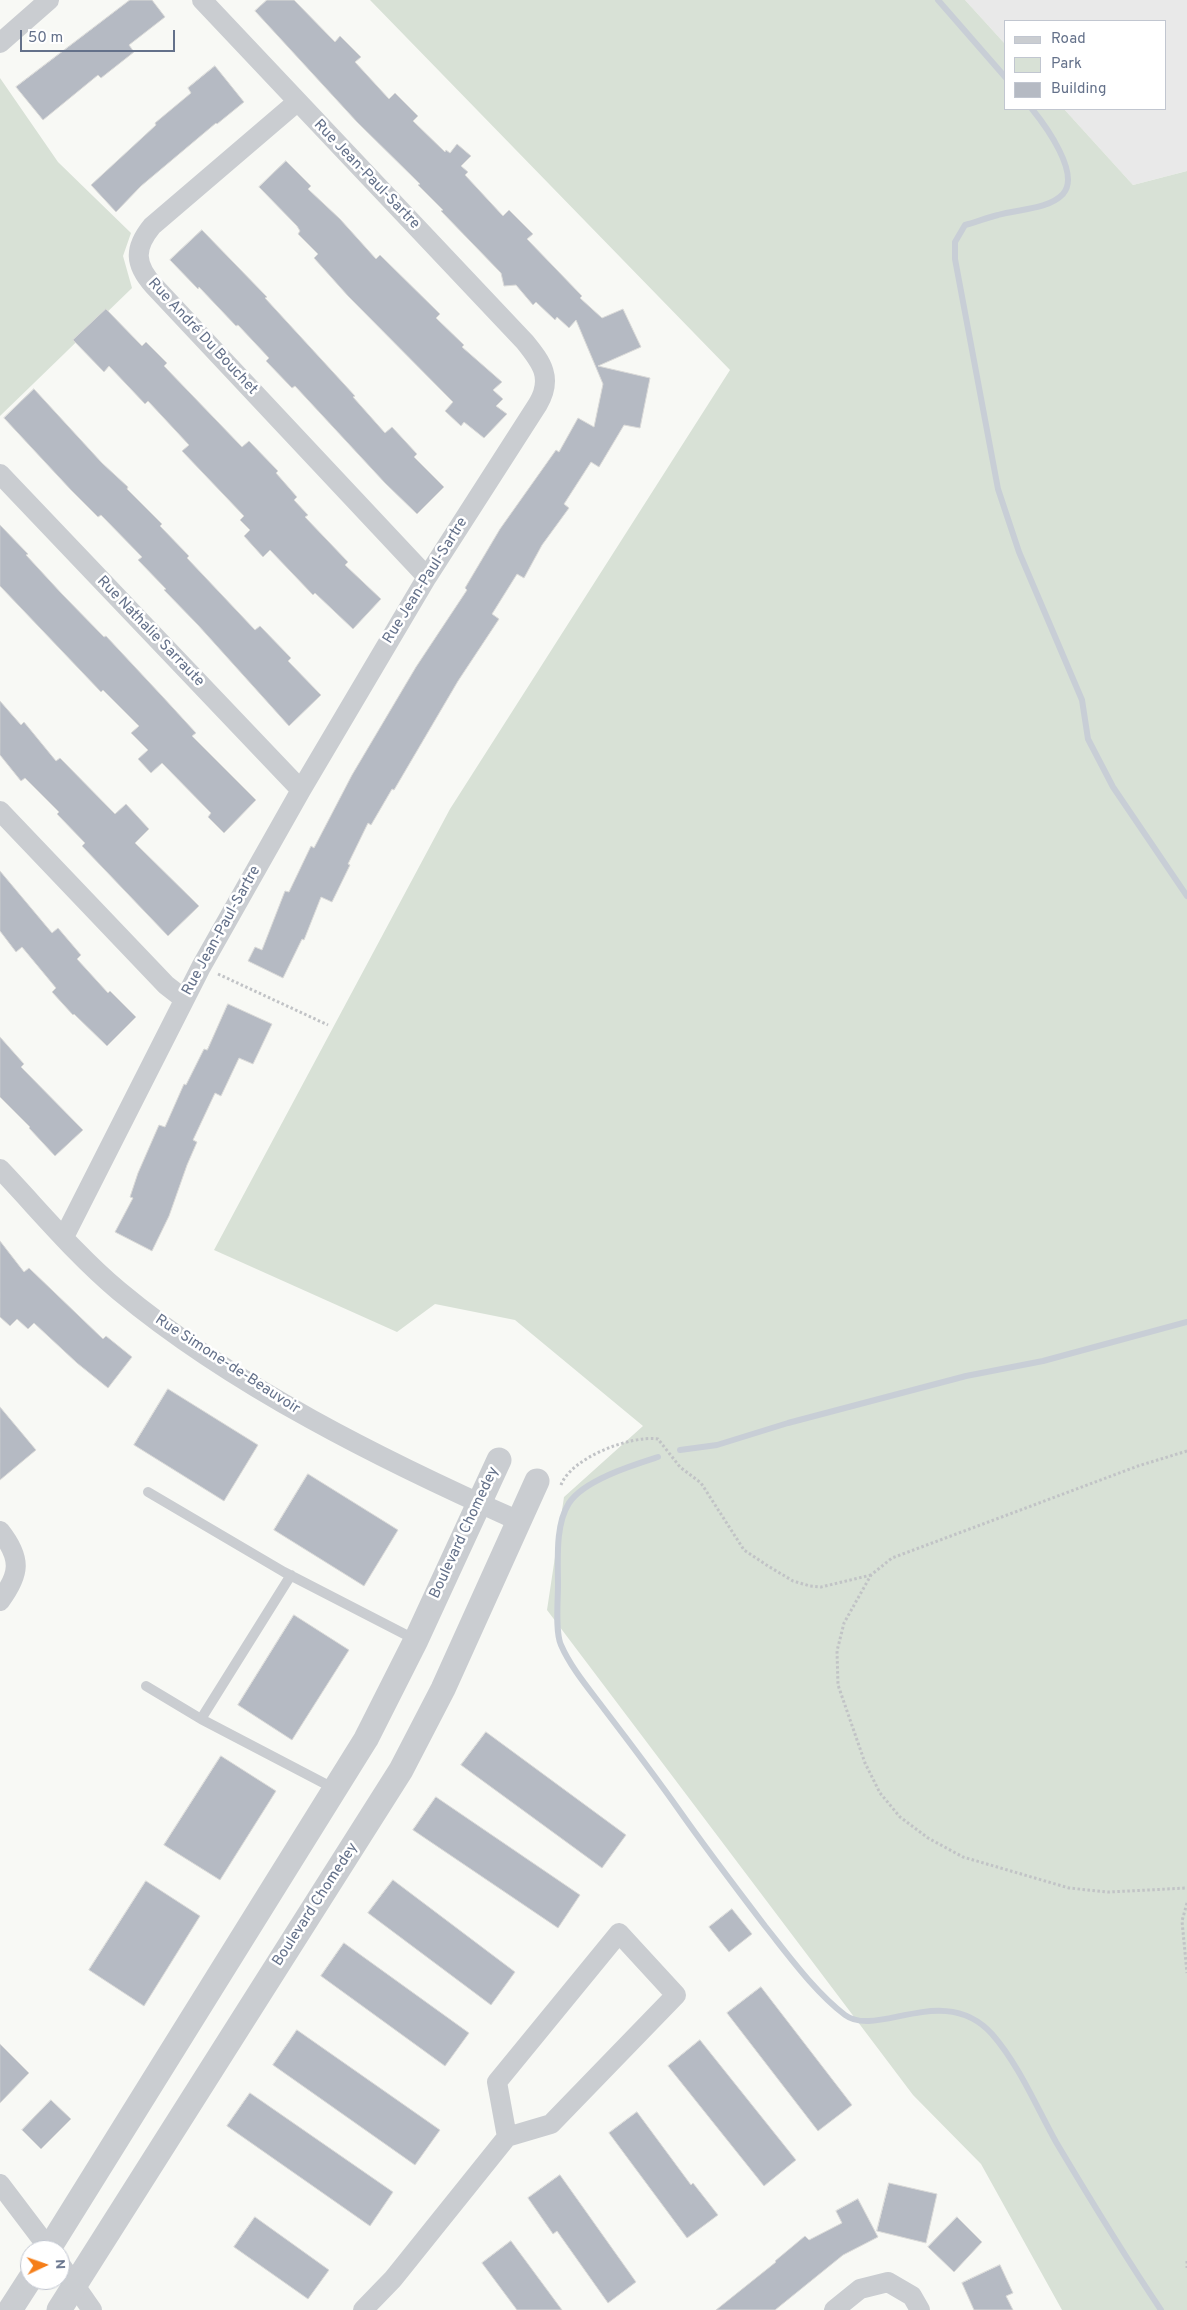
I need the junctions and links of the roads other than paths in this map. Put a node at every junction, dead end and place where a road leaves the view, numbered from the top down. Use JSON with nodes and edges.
{"nodes":[{"id":1,"x":50,"y":0,"type":"edge"},
{"id":2,"x":202,"y":0,"type":"edge"},
{"id":3,"x":0,"y":42,"type":"edge"},
{"id":4,"x":297,"y":102,"type":"junction"},
{"id":5,"x":0,"y":474,"type":"edge"},
{"id":6,"x":427,"y":577,"type":"junction"},
{"id":7,"x":301,"y":790,"type":"junction"},
{"id":8,"x":0,"y":811,"type":"edge"},
{"id":9,"x":184,"y":999,"type":"junction"},
{"id":10,"x":0,"y":1169,"type":"edge"},
{"id":11,"x":64,"y":1237,"type":"junction"},
{"id":12,"x":499,"y":1460,"type":"dead end"},
{"id":13,"x":548,"y":1486,"type":"road end"},
{"id":14,"x":148,"y":1492,"type":"dead end"},
{"id":15,"x":479,"y":1504,"type":"junction"},
{"id":16,"x":519,"y":1521,"type":"junction"},
{"id":17,"x":0,"y":1531,"type":"edge"},
{"id":18,"x":291,"y":1575,"type":"junction"},
{"id":19,"x":0,"y":1601,"type":"edge"},
{"id":20,"x":416,"y":1640,"type":"junction"},
{"id":21,"x":146,"y":1686,"type":"dead end"},
{"id":22,"x":201,"y":1719,"type":"junction"},
{"id":23,"x":336,"y":1789,"type":"junction"},
{"id":24,"x":507,"y":2137,"type":"junction"},
{"id":25,"x":0,"y":2184,"type":"edge"},
{"id":26,"x":42,"y":2240,"type":"edge"},
{"id":27,"x":60,"y":2240,"type":"edge"},
{"id":28,"x":70,"y":2277,"type":"edge"},
{"id":29,"x":75,"y":2284,"type":"junction"},
{"id":30,"x":23,"y":2290,"type":"edge"},
{"id":31,"x":10,"y":2310,"type":"edge"},
{"id":32,"x":59,"y":2310,"type":"edge"},
{"id":33,"x":92,"y":2310,"type":"edge"},
{"id":34,"x":363,"y":2310,"type":"edge"},
{"id":35,"x":834,"y":2310,"type":"edge"},
{"id":36,"x":920,"y":2310,"type":"edge"}],
"edges":[{"from":1,"to":3,"type":"street"},
{"from":2,"to":4,"type":"street","name":"Rue Jean-Paul-Sartre"},
{"from":4,"to":6,"type":"street","name":"Rue Jean-Paul-Sartre"},
{"from":4,"to":6,"type":"street","name":"Rue André Du Bouchet"},
{"from":5,"to":7,"type":"street","name":"Rue Nathalie Sarraute"},
{"from":6,"to":7,"type":"street","name":"Rue Jean-Paul-Sartre"},
{"from":7,"to":9,"type":"street","name":"Rue Jean-Paul-Sartre"},
{"from":8,"to":9,"type":"street"},
{"from":9,"to":11,"type":"street","name":"Rue Jean-Paul-Sartre"},
{"from":10,"to":11,"type":"street","name":"Rue Simone-de-Beauvoir"},
{"from":11,"to":15,"type":"street","name":"Rue Simone-de-Beauvoir"},
{"from":12,"to":15,"type":"street","name":"Boulevard Chomedey"},
{"from":13,"to":16,"type":"street","name":"Boulevard Chomedey"},
{"from":14,"to":18,"type":"lane"},
{"from":15,"to":16,"type":"street","name":"Rue Simone-de-Beauvoir"},
{"from":15,"to":20,"type":"street","name":"Boulevard Chomedey"},
{"from":16,"to":29,"type":"street","name":"Boulevard Chomedey"},
{"from":17,"to":19,"type":"street"},
{"from":18,"to":20,"type":"lane"},
{"from":18,"to":22,"type":"lane"},
{"from":20,"to":23,"type":"street","name":"Boulevard Chomedey"},
{"from":21,"to":22,"type":"lane"},
{"from":22,"to":23,"type":"lane"},
{"from":23,"to":27,"type":"street","name":"Boulevard Chomedey"},
{"from":24,"to":24,"type":"street"},
{"from":24,"to":34,"type":"street"},
{"from":25,"to":26,"type":"street"},
{"from":28,"to":29,"type":"street"},
{"from":29,"to":32,"type":"street","name":"Boulevard Chomedey"},
{"from":29,"to":33,"type":"street"},
{"from":30,"to":31,"type":"street"},
{"from":35,"to":36,"type":"street"}]}
